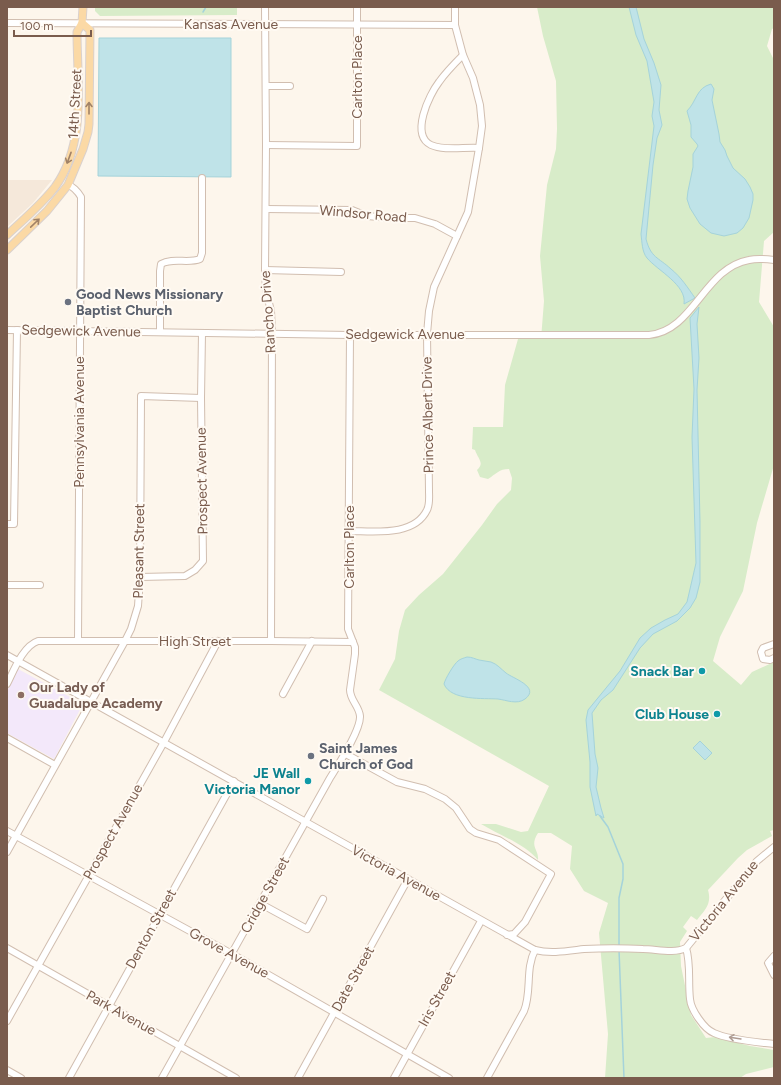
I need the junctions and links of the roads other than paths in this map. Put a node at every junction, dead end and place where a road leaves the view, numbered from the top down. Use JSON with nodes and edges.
{"nodes":[{"id":1,"x":83,"y":7,"type":"edge"},
{"id":2,"x":266,"y":7,"type":"edge"},
{"id":3,"x":357,"y":7,"type":"edge"},
{"id":4,"x":455,"y":7,"type":"edge"},
{"id":5,"x":7,"y":23,"type":"edge"},
{"id":6,"x":82,"y":23,"type":"junction"},
{"id":7,"x":265,"y":24,"type":"junction"},
{"id":8,"x":357,"y":25,"type":"junction"},
{"id":9,"x":454,"y":25,"type":"junction"},
{"id":10,"x":464,"y":55,"type":"junction"},
{"id":11,"x":266,"y":86,"type":"junction"},
{"id":12,"x":290,"y":86,"type":"dead end"},
{"id":13,"x":266,"y":145,"type":"junction"},
{"id":14,"x":479,"y":148,"type":"junction"},
{"id":15,"x":202,"y":178,"type":"dead end"},
{"id":16,"x":68,"y":185,"type":"junction"},
{"id":17,"x":266,"y":209,"type":"junction"},
{"id":18,"x":7,"y":235,"type":"edge"},
{"id":19,"x":457,"y":236,"type":"junction"},
{"id":20,"x":7,"y":250,"type":"edge"},
{"id":21,"x":774,"y":260,"type":"edge"},
{"id":22,"x":265,"y":270,"type":"junction"},
{"id":23,"x":341,"y":272,"type":"dead end"},
{"id":24,"x":7,"y":330,"type":"edge"},
{"id":25,"x":17,"y":330,"type":"junction"},
{"id":26,"x":80,"y":331,"type":"junction"},
{"id":27,"x":160,"y":332,"type":"junction"},
{"id":28,"x":202,"y":333,"type":"junction"},
{"id":29,"x":272,"y":333,"type":"junction"},
{"id":30,"x":350,"y":334,"type":"junction"},
{"id":31,"x":427,"y":334,"type":"junction"},
{"id":32,"x":201,"y":398,"type":"junction"},
{"id":33,"x":10,"y":524,"type":"edge"},
{"id":34,"x":349,"y":531,"type":"junction"},
{"id":35,"x":140,"y":577,"type":"junction"},
{"id":36,"x":7,"y":585,"type":"edge"},
{"id":37,"x":40,"y":585,"type":"dead end"},
{"id":38,"x":78,"y":640,"type":"junction"},
{"id":39,"x":125,"y":641,"type":"junction"},
{"id":40,"x":271,"y":641,"type":"junction"},
{"id":41,"x":312,"y":641,"type":"junction"},
{"id":42,"x":218,"y":642,"type":"junction"},
{"id":43,"x":353,"y":642,"type":"junction"},
{"id":44,"x":774,"y":644,"type":"edge"},
{"id":45,"x":7,"y":654,"type":"edge"},
{"id":46,"x":774,"y":658,"type":"edge"},
{"id":47,"x":19,"y":662,"type":"junction"},
{"id":48,"x":7,"y":684,"type":"edge"},
{"id":49,"x":283,"y":694,"type":"dead end"},
{"id":50,"x":90,"y":701,"type":"junction"},
{"id":51,"x":7,"y":738,"type":"edge"},
{"id":52,"x":164,"y":742,"type":"junction"},
{"id":53,"x":344,"y":753,"type":"junction"},
{"id":54,"x":55,"y":764,"type":"junction"},
{"id":55,"x":234,"y":781,"type":"junction"},
{"id":56,"x":305,"y":822,"type":"junction"},
{"id":57,"x":7,"y":831,"type":"edge"},
{"id":58,"x":16,"y":835,"type":"junction"},
{"id":59,"x":774,"y":846,"type":"edge"},
{"id":60,"x":7,"y":852,"type":"edge"},
{"id":61,"x":88,"y":876,"type":"junction"},
{"id":62,"x":408,"y":879,"type":"junction"},
{"id":63,"x":323,"y":899,"type":"dead end"},
{"id":64,"x":261,"y":904,"type":"junction"},
{"id":65,"x":160,"y":914,"type":"junction"},
{"id":66,"x":481,"y":921,"type":"junction"},
{"id":67,"x":507,"y":935,"type":"junction"},
{"id":68,"x":7,"y":948,"type":"edge"},
{"id":69,"x":686,"y":948,"type":"junction"},
{"id":70,"x":535,"y":950,"type":"junction"},
{"id":71,"x":232,"y":954,"type":"junction"},
{"id":72,"x":774,"y":956,"type":"edge"},
{"id":73,"x":37,"y":966,"type":"junction"},
{"id":74,"x":774,"y":975,"type":"edge"},
{"id":75,"x":108,"y":1006,"type":"junction"},
{"id":76,"x":334,"y":1013,"type":"junction"},
{"id":77,"x":7,"y":1021,"type":"edge"},
{"id":78,"x":774,"y":1044,"type":"edge"},
{"id":79,"x":180,"y":1046,"type":"junction"},
{"id":80,"x":407,"y":1053,"type":"junction"},
{"id":81,"x":7,"y":1070,"type":"edge"},
{"id":82,"x":21,"y":1078,"type":"edge"},
{"id":83,"x":69,"y":1078,"type":"edge"},
{"id":84,"x":162,"y":1078,"type":"edge"},
{"id":85,"x":236,"y":1078,"type":"edge"},
{"id":86,"x":298,"y":1078,"type":"edge"},
{"id":87,"x":394,"y":1078,"type":"edge"},
{"id":88,"x":449,"y":1078,"type":"edge"},
{"id":89,"x":487,"y":1078,"type":"edge"}],
"edges":[{"from":1,"to":6,"type":"main road","name":"14th Street"},
{"from":2,"to":7,"type":"street","name":"Rancho Drive"},
{"from":3,"to":8,"type":"street","name":"Carlton Place"},
{"from":4,"to":9,"type":"street","name":"Prince Albert Drive"},
{"from":5,"to":6,"type":"street","name":"Kansas Avenue"},
{"from":6,"to":7,"type":"street","name":"Kansas Avenue"},
{"from":16,"to":6,"type":"main road","one_way":true},
{"from":6,"to":18,"type":"main road","name":"14th Street","one_way":true},
{"from":7,"to":8,"type":"street","name":"Kansas Avenue"},
{"from":7,"to":11,"type":"street","name":"Rancho Drive"},
{"from":8,"to":9,"type":"street","name":"Kansas Avenue"},
{"from":8,"to":13,"type":"street","name":"Carlton Place"},
{"from":9,"to":10,"type":"street","name":"Prince Albert Drive"},
{"from":10,"to":14,"type":"street","name":"Prince Albert Drive"},
{"from":10,"to":14,"type":"street"},
{"from":11,"to":12,"type":"street"},
{"from":11,"to":13,"type":"street","name":"Rancho Drive"},
{"from":13,"to":17,"type":"street","name":"Rancho Drive"},
{"from":14,"to":19,"type":"street","name":"Prince Albert Drive"},
{"from":15,"to":27,"type":"street"},
{"from":20,"to":16,"type":"main road","one_way":true},
{"from":16,"to":26,"type":"street","name":"Pennsylvania Avenue"},
{"from":17,"to":19,"type":"street","name":"Windsor Road"},
{"from":17,"to":22,"type":"street","name":"Rancho Drive"},
{"from":19,"to":31,"type":"street","name":"Prince Albert Drive"},
{"from":21,"to":31,"type":"street","name":"Sedgewick Avenue"},
{"from":22,"to":23,"type":"street"},
{"from":22,"to":29,"type":"street","name":"Rancho Drive"},
{"from":24,"to":25,"type":"street","name":"Sedgewick Avenue"},
{"from":25,"to":26,"type":"street","name":"Sedgewick Avenue"},
{"from":25,"to":33,"type":"street"},
{"from":26,"to":27,"type":"street","name":"Sedgewick Avenue"},
{"from":26,"to":38,"type":"street","name":"Pennsylvania Avenue"},
{"from":27,"to":28,"type":"street","name":"Sedgewick Avenue"},
{"from":28,"to":29,"type":"street","name":"Sedgewick Avenue"},
{"from":28,"to":32,"type":"street","name":"Prospect Avenue"},
{"from":29,"to":30,"type":"street","name":"Sedgewick Avenue"},
{"from":29,"to":40,"type":"street","name":"Rancho Drive"},
{"from":30,"to":31,"type":"street","name":"Sedgewick Avenue"},
{"from":30,"to":34,"type":"street","name":"Carlton Place"},
{"from":31,"to":34,"type":"street","name":"Prince Albert Drive"},
{"from":32,"to":35,"type":"street","name":"Prospect Avenue"},
{"from":32,"to":35,"type":"street","name":"Pleasant Street"},
{"from":34,"to":43,"type":"street","name":"Carlton Place"},
{"from":35,"to":39,"type":"street","name":"Pleasant Street"},
{"from":36,"to":37,"type":"street"},
{"from":38,"to":39,"type":"street","name":"High Street"},
{"from":38,"to":47,"type":"street","name":"High Street"},
{"from":39,"to":42,"type":"street","name":"High Street"},
{"from":39,"to":50,"type":"street","name":"Pleasant Street"},
{"from":40,"to":41,"type":"street","name":"High Street"},
{"from":40,"to":42,"type":"street","name":"High Street"},
{"from":41,"to":43,"type":"street","name":"High Street"},
{"from":41,"to":49,"type":"street"},
{"from":42,"to":52,"type":"street","name":"Prospect Avenue"},
{"from":43,"to":53,"type":"street","name":"Carlton Place"},
{"from":44,"to":46,"type":"street"},
{"from":45,"to":47,"type":"street","name":"Victoria Avenue"},
{"from":47,"to":48,"type":"street"},
{"from":47,"to":50,"type":"street","name":"Victoria Avenue"},
{"from":50,"to":52,"type":"street","name":"Victoria Avenue"},
{"from":50,"to":54,"type":"street","name":"Pleasant Street"},
{"from":51,"to":54,"type":"street"},
{"from":52,"to":55,"type":"street","name":"Victoria Avenue"},
{"from":52,"to":61,"type":"street","name":"Prospect Avenue"},
{"from":53,"to":56,"type":"street","name":"Cridge Street"},
{"from":53,"to":67,"type":"street"},
{"from":54,"to":58,"type":"street","name":"Pleasant Street"},
{"from":55,"to":56,"type":"street","name":"Victoria Avenue"},
{"from":55,"to":65,"type":"street","name":"Denton Street"},
{"from":56,"to":62,"type":"street","name":"Victoria Avenue"},
{"from":56,"to":64,"type":"street","name":"Cridge Street"},
{"from":57,"to":58,"type":"street","name":"Grove Avenue"},
{"from":58,"to":60,"type":"street","name":"Pleasant Street"},
{"from":58,"to":61,"type":"street","name":"Grove Avenue"},
{"from":59,"to":69,"type":"street","name":"Victoria Avenue"},
{"from":61,"to":65,"type":"street","name":"Grove Avenue"},
{"from":61,"to":73,"type":"street","name":"Prospect Avenue"},
{"from":62,"to":66,"type":"street","name":"Victoria Avenue"},
{"from":62,"to":76,"type":"street","name":"Date Street"},
{"from":63,"to":64,"type":"street"},
{"from":64,"to":71,"type":"street","name":"Cridge Street"},
{"from":65,"to":71,"type":"street","name":"Grove Avenue"},
{"from":65,"to":75,"type":"street","name":"Denton Street"},
{"from":66,"to":67,"type":"street","name":"Victoria Avenue"},
{"from":66,"to":80,"type":"street","name":"Iris Street"},
{"from":67,"to":70,"type":"street","name":"Victoria Avenue"},
{"from":68,"to":73,"type":"street","name":"Park Avenue"},
{"from":69,"to":70,"type":"street","name":"Victoria Avenue"},
{"from":78,"to":69,"type":"street","one_way":true},
{"from":70,"to":89,"type":"street"},
{"from":71,"to":76,"type":"street","name":"Grove Avenue"},
{"from":71,"to":79,"type":"street","name":"Cridge Street"},
{"from":72,"to":74,"type":"street"},
{"from":73,"to":75,"type":"street","name":"Park Avenue"},
{"from":73,"to":77,"type":"street","name":"Prospect Avenue"},
{"from":75,"to":79,"type":"street","name":"Park Avenue"},
{"from":75,"to":83,"type":"street","name":"Denton Street"},
{"from":76,"to":80,"type":"street","name":"Grove Avenue"},
{"from":76,"to":86,"type":"street","name":"Date Street"},
{"from":79,"to":84,"type":"street","name":"Cridge Street"},
{"from":79,"to":85,"type":"street","name":"Park Avenue"},
{"from":80,"to":87,"type":"street","name":"Iris Street"},
{"from":80,"to":88,"type":"street","name":"Grove Avenue"},
{"from":81,"to":82,"type":"street"}]}
